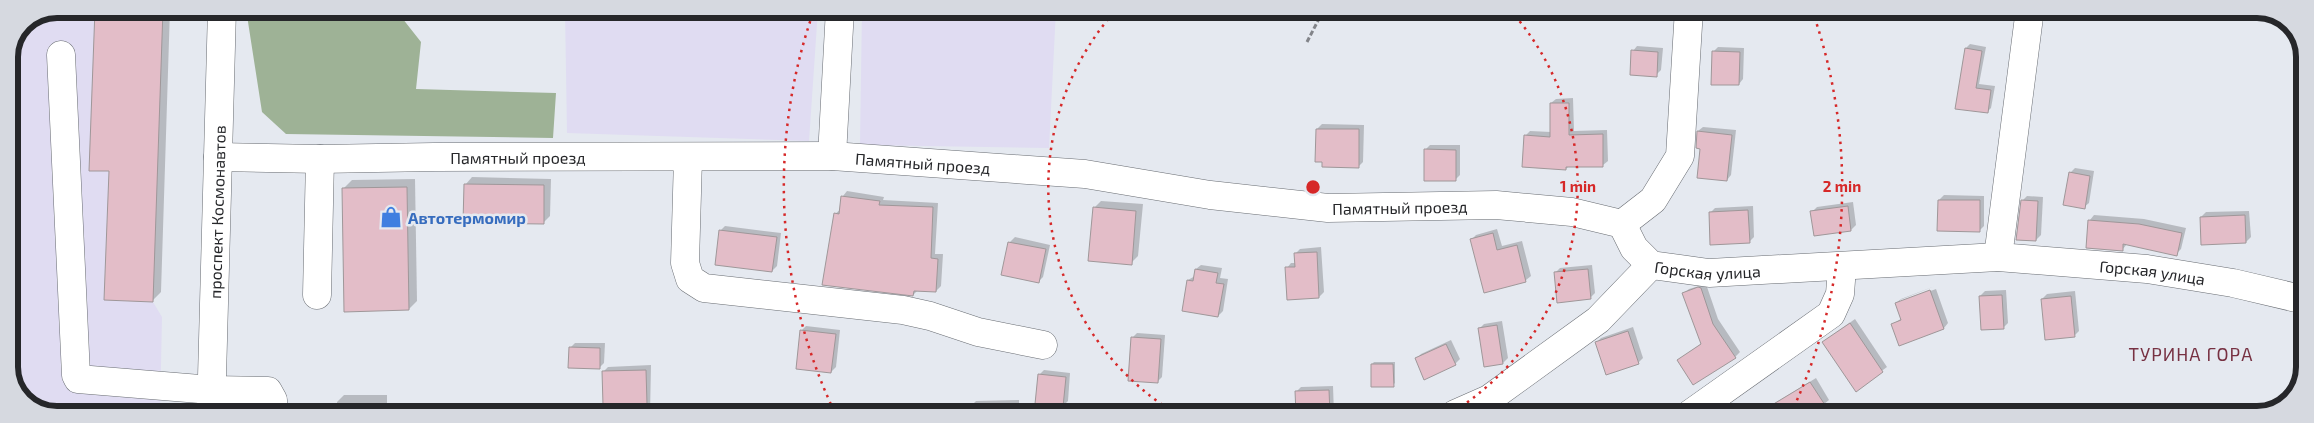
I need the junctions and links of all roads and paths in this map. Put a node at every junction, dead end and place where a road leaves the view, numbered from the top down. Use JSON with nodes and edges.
{"nodes":[{"id":1,"x":222,"y":18,"type":"edge"},
{"id":2,"x":840,"y":18,"type":"edge"},
{"id":3,"x":1319,"y":18,"type":"edge"},
{"id":4,"x":1689,"y":18,"type":"edge"},
{"id":5,"x":2029,"y":18,"type":"edge"},
{"id":6,"x":1307,"y":42,"type":"dead end"},
{"id":7,"x":61,"y":55,"type":"dead end"},
{"id":8,"x":832,"y":156,"type":"junction"},
{"id":9,"x":218,"y":157,"type":"junction"},
{"id":10,"x":688,"y":158,"type":"junction"},
{"id":11,"x":320,"y":159,"type":"junction"},
{"id":12,"x":1622,"y":224,"type":"junction"},
{"id":13,"x":1998,"y":257,"type":"junction"},
{"id":14,"x":1651,"y":265,"type":"junction"},
{"id":15,"x":1842,"y":267,"type":"junction"},
{"id":16,"x":317,"y":295,"type":"dead end"},
{"id":17,"x":2296,"y":298,"type":"edge"},
{"id":18,"x":1043,"y":345,"type":"dead end"},
{"id":19,"x":212,"y":402,"type":"edge"},
{"id":20,"x":274,"y":405,"type":"edge"},
{"id":21,"x":1474,"y":406,"type":"edge"},
{"id":22,"x":1702,"y":406,"type":"edge"}],
"edges":[{"from":1,"to":9,"type":"street","name":"проспект Космонавтов"},
{"from":2,"to":8,"type":"street"},
{"from":3,"to":6,"type":"path"},
{"from":4,"to":12,"type":"street"},
{"from":5,"to":13,"type":"street"},
{"from":7,"to":19,"type":"street"},
{"from":8,"to":10,"type":"street","name":"Памятный проезд"},
{"from":8,"to":12,"type":"street","name":"Памятный проезд"},
{"from":9,"to":11,"type":"street","name":"Памятный проезд"},
{"from":9,"to":19,"type":"street","name":"проспект Космонавтов"},
{"from":10,"to":11,"type":"street","name":"Памятный проезд"},
{"from":10,"to":18,"type":"street"},
{"from":11,"to":16,"type":"street"},
{"from":12,"to":14,"type":"street","name":"Горская улица"},
{"from":13,"to":15,"type":"street","name":"Горская улица"},
{"from":13,"to":17,"type":"street","name":"Горская улица"},
{"from":14,"to":15,"type":"street","name":"Горская улица"},
{"from":14,"to":21,"type":"street"},
{"from":15,"to":22,"type":"street"},
{"from":19,"to":20,"type":"street"}]}
